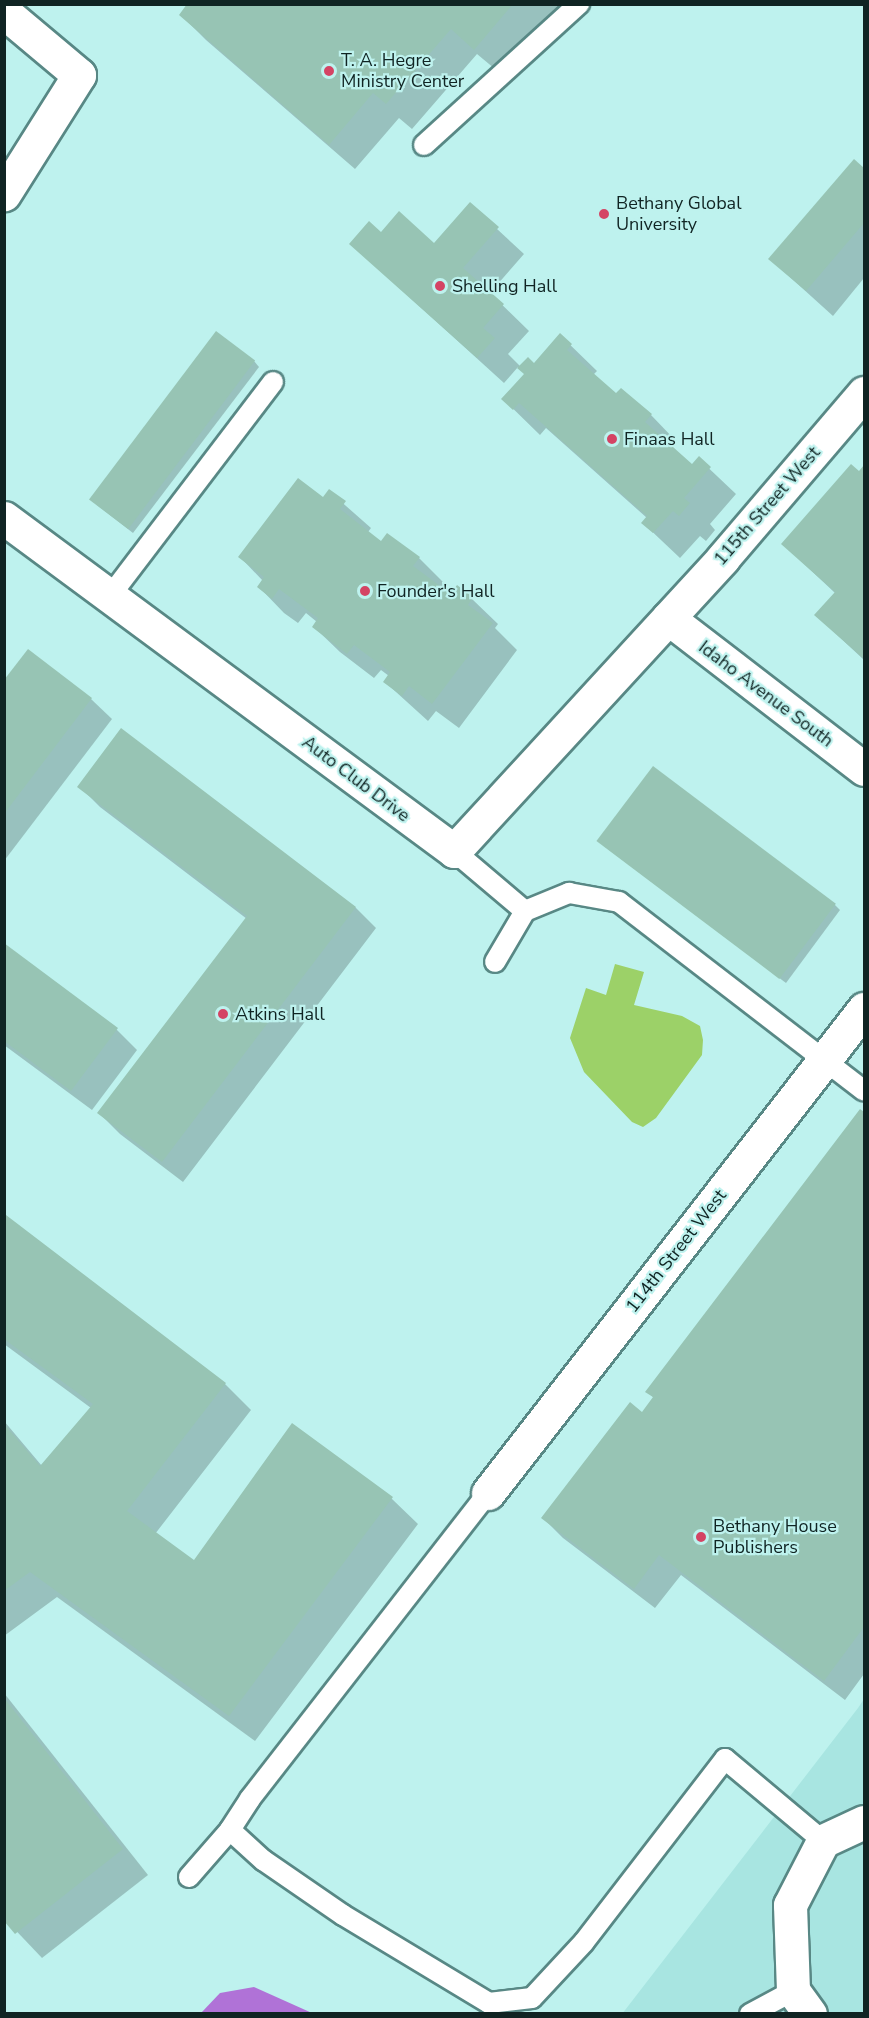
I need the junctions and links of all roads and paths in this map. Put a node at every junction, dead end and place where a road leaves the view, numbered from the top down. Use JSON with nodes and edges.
{"nodes":[{"id":1,"x":579,"y":4,"type":"edge"},
{"id":2,"x":4,"y":12,"type":"edge"},
{"id":3,"x":424,"y":146,"type":"dead end"},
{"id":4,"x":4,"y":194,"type":"edge"},
{"id":5,"x":273,"y":382,"type":"dead end"},
{"id":6,"x":864,"y":393,"type":"edge"},
{"id":7,"x":4,"y":518,"type":"edge"},
{"id":8,"x":110,"y":596,"type":"junction"},
{"id":9,"x":668,"y":618,"type":"junction"},
{"id":10,"x":864,"y":769,"type":"edge"},
{"id":11,"x":454,"y":851,"type":"junction"},
{"id":12,"x":525,"y":911,"type":"junction"},
{"id":13,"x":495,"y":962,"type":"dead end"},
{"id":14,"x":864,"y":1009,"type":"edge"},
{"id":15,"x":824,"y":1062,"type":"junction"},
{"id":16,"x":864,"y":1091,"type":"edge"},
{"id":17,"x":488,"y":1493,"type":"joint"},
{"id":18,"x":864,"y":1822,"type":"edge"},
{"id":19,"x":230,"y":1830,"type":"junction"},
{"id":20,"x":823,"y":1841,"type":"junction"},
{"id":21,"x":189,"y":1877,"type":"dead end"},
{"id":22,"x":801,"y":2002,"type":"edge"},
{"id":23,"x":750,"y":2013,"type":"edge"}],
"edges":[{"from":1,"to":3,"type":"lane"},
{"from":2,"to":4,"type":"street"},
{"from":5,"to":8,"type":"lane"},
{"from":6,"to":9,"type":"street","name":"115th Street West"},
{"from":7,"to":8,"type":"street","name":"Auto Club Drive"},
{"from":8,"to":11,"type":"street","name":"Auto Club Drive"},
{"from":9,"to":10,"type":"street","name":"Idaho Avenue South"},
{"from":9,"to":11,"type":"street"},
{"from":11,"to":12,"type":"lane"},
{"from":12,"to":13,"type":"lane"},
{"from":12,"to":15,"type":"lane"},
{"from":14,"to":15,"type":"street","name":"114th Street West"},
{"from":15,"to":16,"type":"lane"},
{"from":15,"to":17,"type":"street","name":"114th Street West"},
{"from":17,"to":19,"type":"lane"},
{"from":18,"to":20,"type":"street"},
{"from":19,"to":20,"type":"lane"},
{"from":19,"to":21,"type":"lane"},
{"from":20,"to":22,"type":"street"},
{"from":22,"to":23,"type":"lane"}]}
